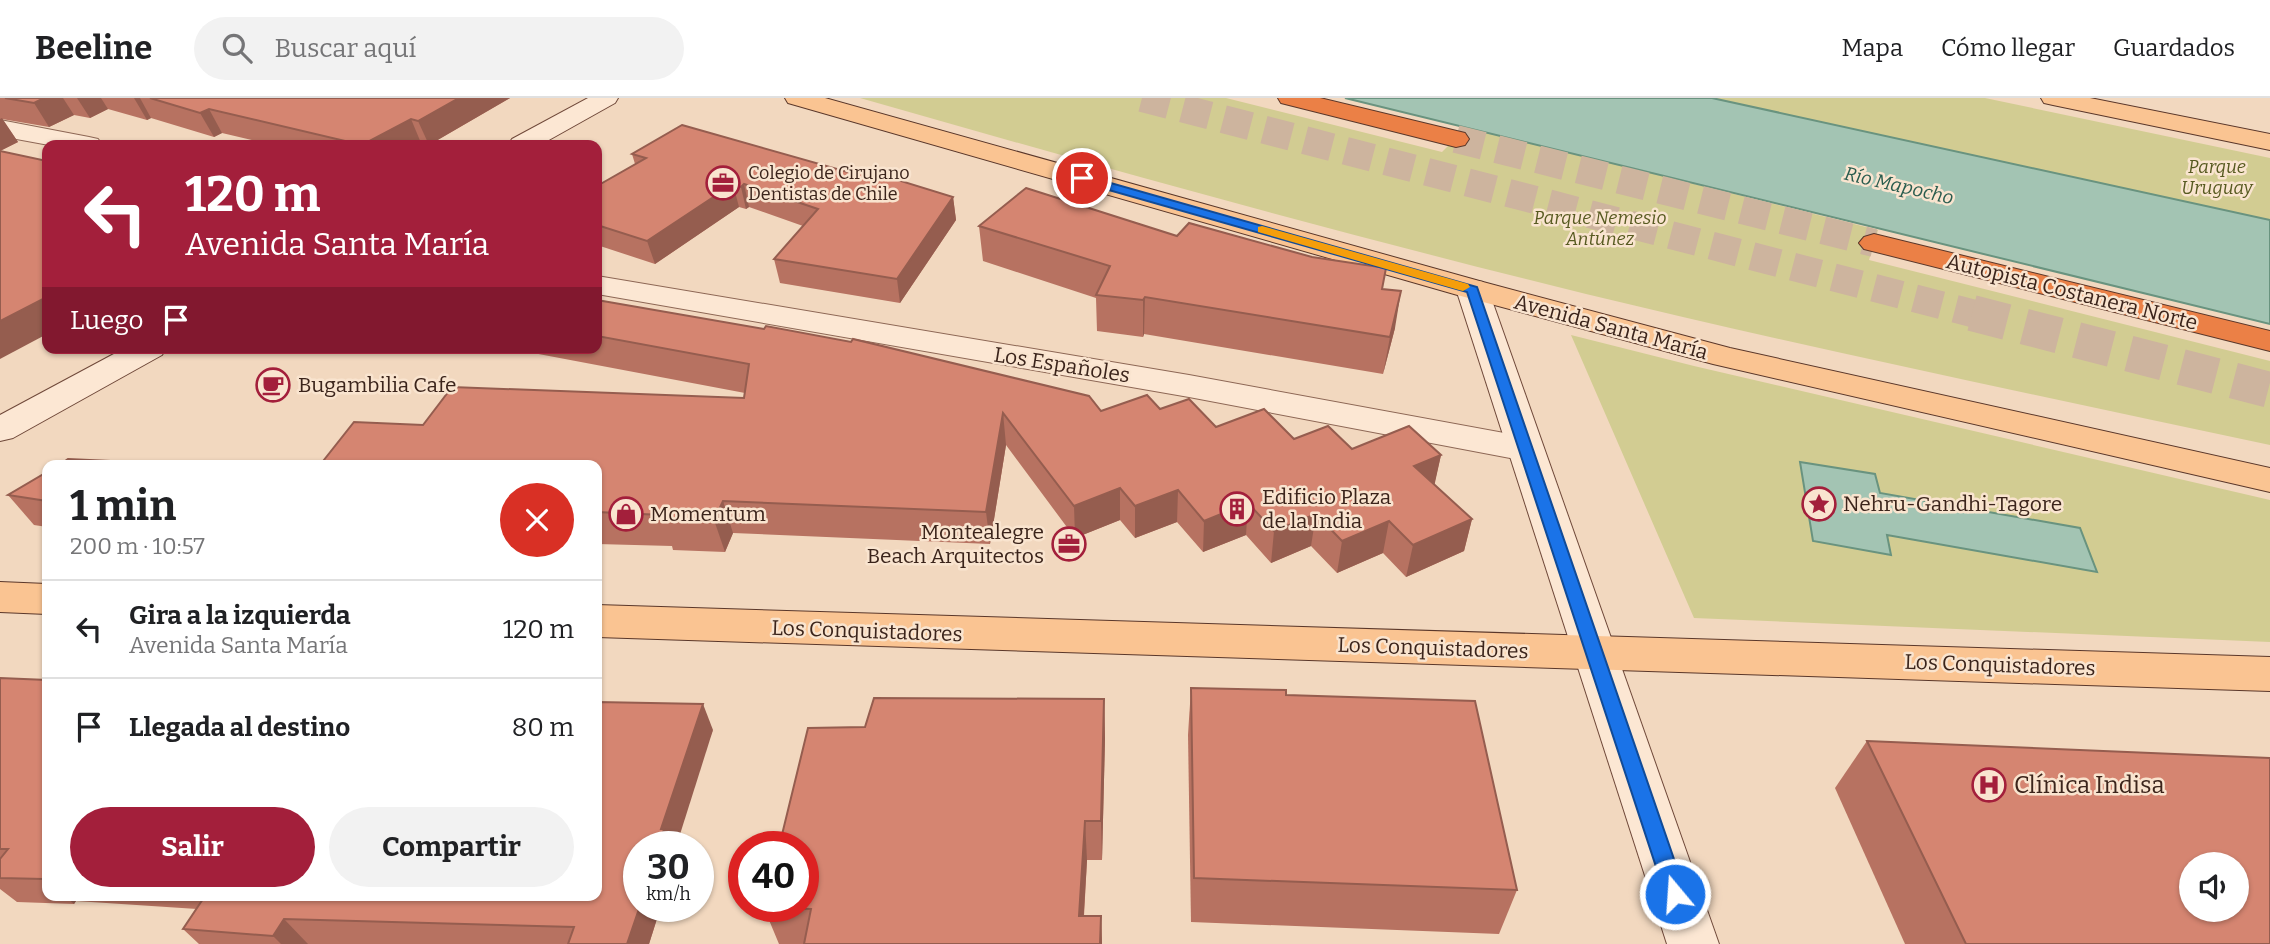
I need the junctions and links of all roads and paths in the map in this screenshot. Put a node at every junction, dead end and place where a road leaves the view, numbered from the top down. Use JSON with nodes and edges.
{"nodes":[{"id":1,"x":606,"y":98,"type":"edge"},
{"id":2,"x":797,"y":98,"type":"edge"},
{"id":3,"x":1290,"y":98,"type":"edge"},
{"id":4,"x":2053,"y":98,"type":"edge"},
{"id":5,"x":0,"y":128,"type":"edge"},
{"id":6,"x":1456,"y":139,"type":"tunnel mouth"},
{"id":7,"x":63,"y":140,"type":"edge"},
{"id":8,"x":530,"y":140,"type":"edge"},
{"id":9,"x":2270,"y":142,"type":"edge"},
{"id":10,"x":1874,"y":243,"type":"tunnel mouth"},
{"id":11,"x":602,"y":286,"type":"edge"},
{"id":12,"x":1472,"y":289,"type":"junction"},
{"id":13,"x":2270,"y":341,"type":"edge"},
{"id":14,"x":139,"y":354,"type":"edge"},
{"id":15,"x":0,"y":430,"type":"edge"},
{"id":16,"x":1526,"y":449,"type":"junction"},
{"id":17,"x":2270,"y":480,"type":"edge"},
{"id":18,"x":0,"y":597,"type":"edge"},
{"id":19,"x":42,"y":599,"type":"edge"},
{"id":20,"x":602,"y":621,"type":"edge"},
{"id":21,"x":1595,"y":653,"type":"junction"},
{"id":22,"x":2270,"y":674,"type":"edge"},
{"id":23,"x":1692,"y":944,"type":"edge"}],
"edges":[{"from":1,"to":8,"type":"street"},
{"from":2,"to":12,"type":"main road","name":"Avenida Santa María"},
{"from":3,"to":6,"type":"highway"},
{"from":4,"to":9,"type":"main road"},
{"from":5,"to":7,"type":"street"},
{"from":10,"to":13,"type":"highway","name":"Autopista Costanera Norte"},
{"from":11,"to":16,"type":"street","name":"Los Españoles"},
{"from":12,"to":16,"type":"street"},
{"from":12,"to":17,"type":"main road","name":"Avenida Santa María"},
{"from":14,"to":15,"type":"street"},
{"from":16,"to":21,"type":"street"},
{"from":18,"to":19,"type":"main road"},
{"from":20,"to":21,"type":"main road","name":"Los Conquistadores"},
{"from":21,"to":22,"type":"main road","name":"Los Conquistadores"},
{"from":21,"to":23,"type":"street"}]}
